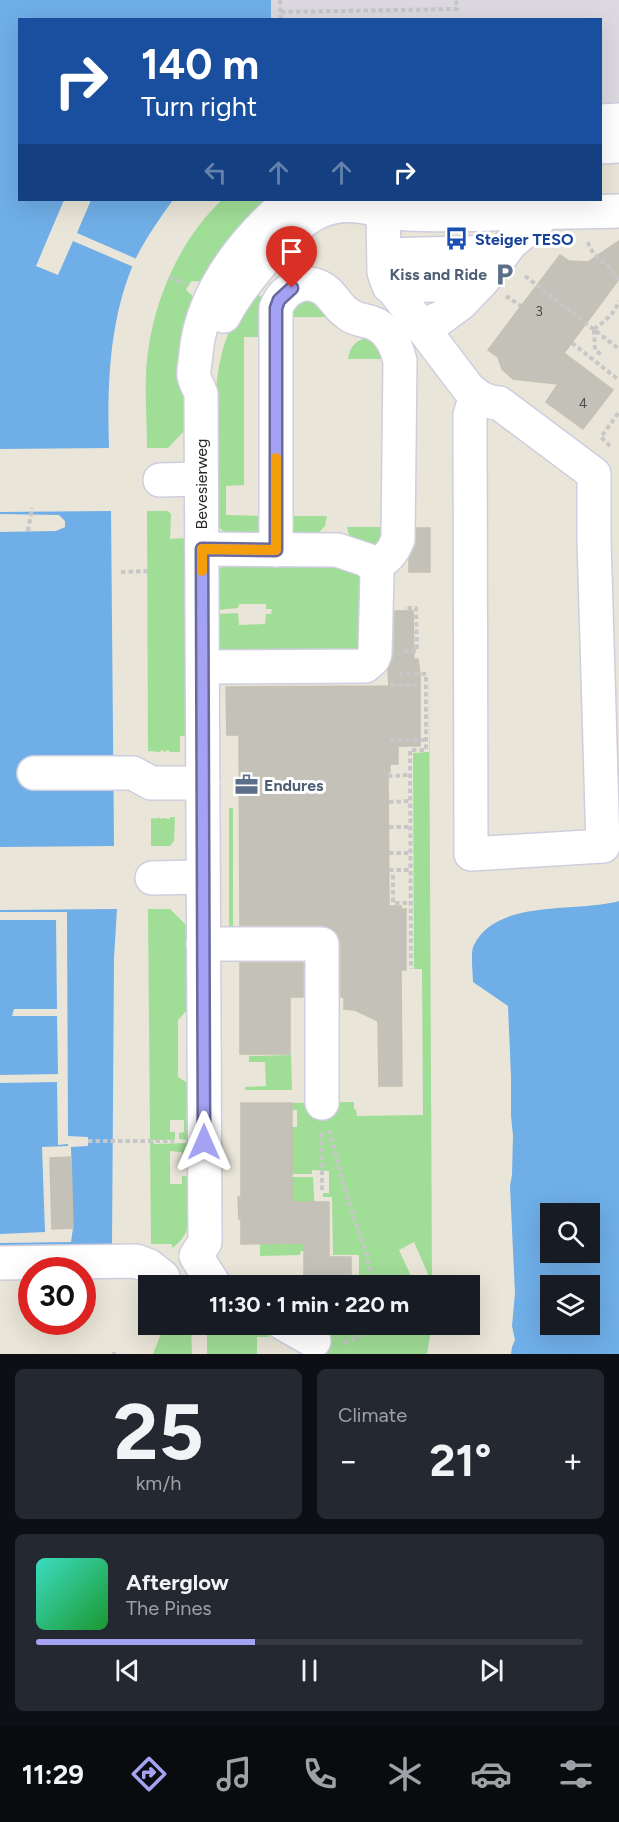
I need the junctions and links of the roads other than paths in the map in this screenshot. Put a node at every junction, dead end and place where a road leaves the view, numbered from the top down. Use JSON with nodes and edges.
{"nodes":[{"id":1,"x":619,"y":120,"type":"edge"},
{"id":2,"x":602,"y":121,"type":"edge"},
{"id":3,"x":619,"y":146,"type":"edge"},
{"id":4,"x":602,"y":147,"type":"edge"},
{"id":5,"x":289,"y":201,"type":"edge"},
{"id":6,"x":378,"y":204,"type":"edge"},
{"id":7,"x":547,"y":212,"type":"junction"},
{"id":8,"x":615,"y":216,"type":"edge"},
{"id":9,"x":513,"y":263,"type":"junction"},
{"id":10,"x":387,"y":270,"type":"junction"},
{"id":11,"x":479,"y":284,"type":"junction"},
{"id":12,"x":420,"y":326,"type":"junction"},
{"id":13,"x":470,"y":388,"type":"junction"},
{"id":14,"x":201,"y":394,"type":"junction"},
{"id":15,"x":201,"y":479,"type":"junction"},
{"id":16,"x":160,"y":480,"type":"dead end"},
{"id":17,"x":202,"y":549,"type":"junction"},
{"id":18,"x":276,"y":550,"type":"junction"},
{"id":19,"x":373,"y":566,"type":"junction"},
{"id":20,"x":203,"y":667,"type":"junction"},
{"id":21,"x":34,"y":773,"type":"dead end"},
{"id":22,"x":203,"y":783,"type":"junction"},
{"id":23,"x":203,"y":877,"type":"junction"},
{"id":24,"x":152,"y":878,"type":"dead end"},
{"id":25,"x":203,"y":944,"type":"junction"},
{"id":26,"x":322,"y":1103,"type":"road end"},
{"id":27,"x":0,"y":1263,"type":"edge"},
{"id":28,"x":149,"y":1269,"type":"dead end"},
{"id":29,"x":208,"y":1275,"type":"edge"},
{"id":30,"x":303,"y":1335,"type":"edge"},
{"id":31,"x":314,"y":1341,"type":"dead end"}],
"edges":[{"from":1,"to":2,"type":"street"},
{"from":3,"to":4,"type":"street"},
{"from":5,"to":14,"type":"street","name":"Bevesierweg"},
{"from":6,"to":7,"type":"street","name":"Bevesierweg"},
{"from":6,"to":10,"type":"street"},
{"from":6,"to":14,"type":"street","name":"Bevesierweg"},
{"from":7,"to":8,"type":"street","name":"Bevesierweg"},
{"from":7,"to":9,"type":"street"},
{"from":9,"to":10,"type":"street"},
{"from":9,"to":11,"type":"street"},
{"from":10,"to":11,"type":"street"},
{"from":10,"to":12,"type":"street"},
{"from":11,"to":12,"type":"street"},
{"from":12,"to":13,"type":"street"},
{"from":13,"to":13,"type":"street"},
{"from":14,"to":15,"type":"street","name":"Bevesierweg"},
{"from":15,"to":16,"type":"street"},
{"from":15,"to":17,"type":"street","name":"Bevesierweg"},
{"from":17,"to":18,"type":"street"},
{"from":17,"to":20,"type":"street","name":"Bevesierweg"},
{"from":18,"to":19,"type":"street"},
{"from":18,"to":19,"type":"street"},
{"from":19,"to":20,"type":"street"},
{"from":20,"to":22,"type":"street","name":"Bevesierweg"},
{"from":21,"to":22,"type":"street"},
{"from":22,"to":23,"type":"street","name":"Bevesierweg"},
{"from":23,"to":24,"type":"street"},
{"from":23,"to":25,"type":"street","name":"Bevesierweg"},
{"from":25,"to":26,"type":"street"},
{"from":25,"to":29,"type":"street","name":"Bevesierweg"},
{"from":27,"to":28,"type":"street"},
{"from":30,"to":31,"type":"street"}]}
